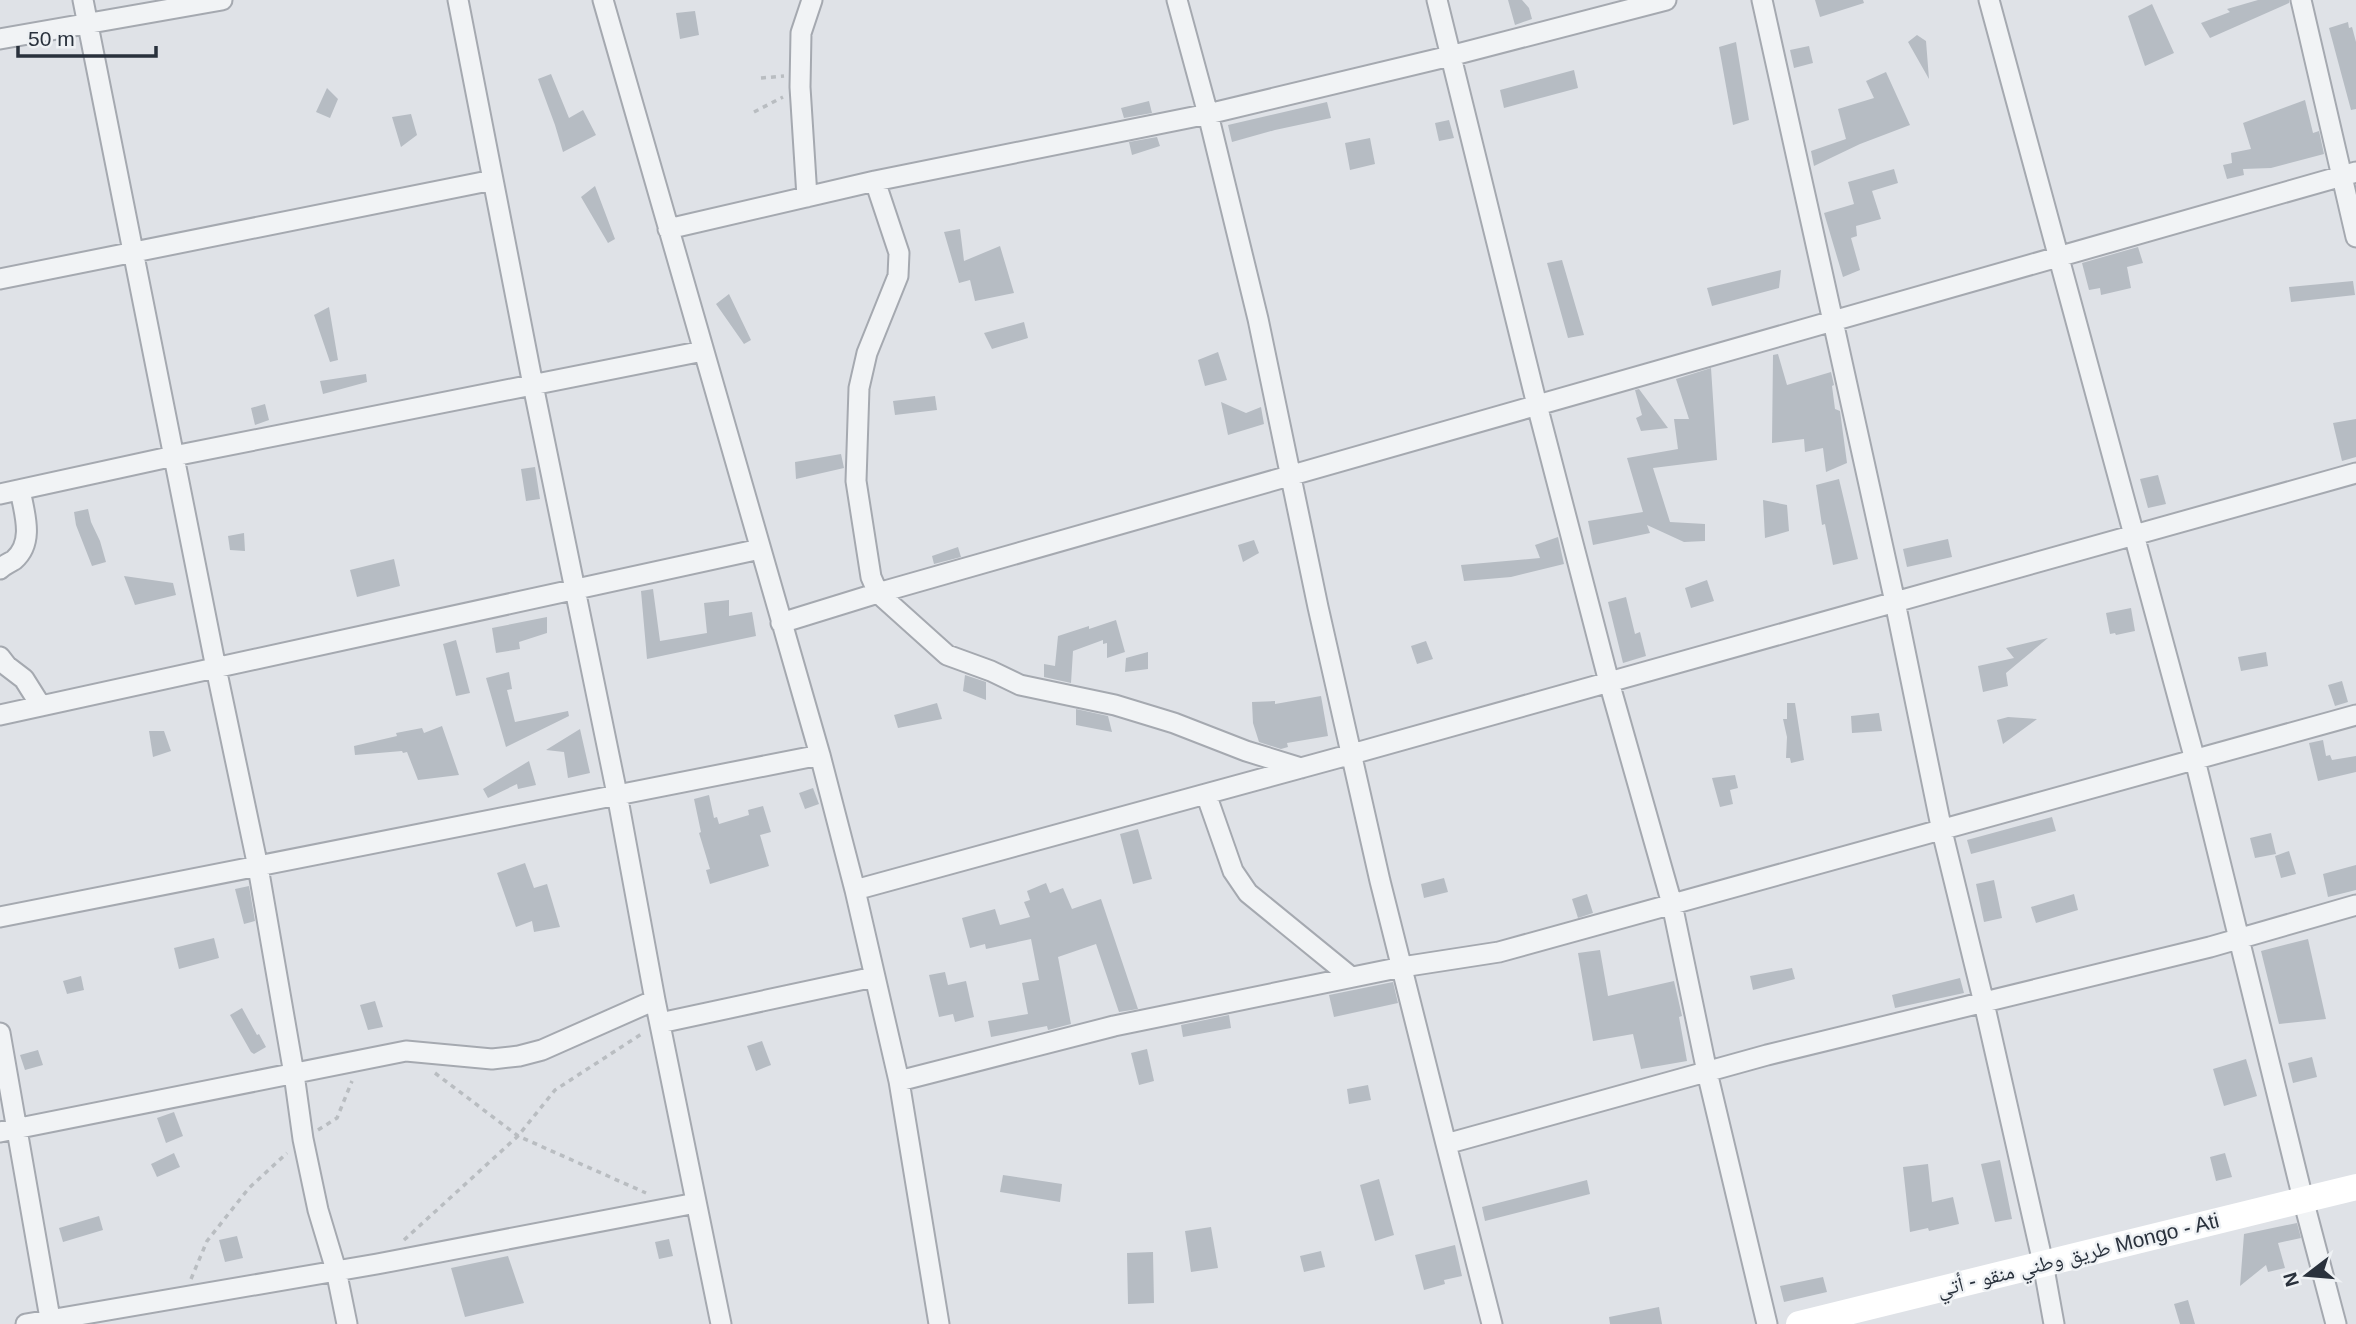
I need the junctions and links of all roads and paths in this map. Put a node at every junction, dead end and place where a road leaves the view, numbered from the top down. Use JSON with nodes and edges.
{"nodes":[{"id":1,"x":83,"y":0,"type":"edge"},
{"id":2,"x":222,"y":0,"type":"edge"},
{"id":3,"x":458,"y":0,"type":"edge"},
{"id":4,"x":603,"y":0,"type":"edge"},
{"id":5,"x":812,"y":0,"type":"edge"},
{"id":6,"x":1177,"y":0,"type":"edge"},
{"id":7,"x":1437,"y":0,"type":"edge"},
{"id":8,"x":1666,"y":0,"type":"edge"},
{"id":9,"x":1762,"y":0,"type":"edge"},
{"id":10,"x":1989,"y":0,"type":"edge"},
{"id":11,"x":2301,"y":0,"type":"edge"},
{"id":12,"x":88,"y":23,"type":"junction"},
{"id":13,"x":0,"y":39,"type":"edge"},
{"id":14,"x":1450,"y":56,"type":"junction"},
{"id":15,"x":800,"y":87,"type":"junction"},
{"id":16,"x":754,"y":113,"type":"dead end"},
{"id":17,"x":1208,"y":114,"type":"junction"},
{"id":18,"x":2349,"y":174,"type":"edge"},
{"id":19,"x":493,"y":180,"type":"junction"},
{"id":20,"x":875,"y":181,"type":"junction"},
{"id":21,"x":807,"y":197,"type":"junction"},
{"id":22,"x":668,"y":229,"type":"junction"},
{"id":23,"x":2356,"y":237,"type":"edge"},
{"id":24,"x":133,"y":252,"type":"junction"},
{"id":25,"x":2058,"y":257,"type":"junction"},
{"id":26,"x":0,"y":279,"type":"edge"},
{"id":27,"x":1832,"y":321,"type":"junction"},
{"id":28,"x":703,"y":351,"type":"junction"},
{"id":29,"x":533,"y":385,"type":"junction"},
{"id":30,"x":1537,"y":405,"type":"junction"},
{"id":31,"x":174,"y":456,"type":"junction"},
{"id":32,"x":2356,"y":473,"type":"edge"},
{"id":33,"x":1291,"y":475,"type":"junction"},
{"id":34,"x":20,"y":490,"type":"junction"},
{"id":35,"x":0,"y":494,"type":"edge"},
{"id":36,"x":2134,"y":535,"type":"junction"},
{"id":37,"x":760,"y":550,"type":"junction"},
{"id":38,"x":0,"y":569,"type":"edge"},
{"id":39,"x":576,"y":588,"type":"junction"},
{"id":40,"x":878,"y":593,"type":"junction"},
{"id":41,"x":1895,"y":602,"type":"junction"},
{"id":42,"x":781,"y":623,"type":"junction"},
{"id":43,"x":0,"y":657,"type":"edge"},
{"id":44,"x":216,"y":668,"type":"junction"},
{"id":45,"x":1609,"y":682,"type":"junction"},
{"id":46,"x":41,"y":706,"type":"junction"},
{"id":47,"x":0,"y":715,"type":"edge"},
{"id":48,"x":2356,"y":715,"type":"edge"},
{"id":49,"x":1352,"y":754,"type":"junction"},
{"id":50,"x":820,"y":755,"type":"junction"},
{"id":51,"x":2195,"y":760,"type":"junction"},
{"id":52,"x":1301,"y":768,"type":"junction"},
{"id":53,"x":617,"y":794,"type":"junction"},
{"id":54,"x":1206,"y":794,"type":"junction"},
{"id":55,"x":1942,"y":831,"type":"junction"},
{"id":56,"x":258,"y":867,"type":"junction"},
{"id":57,"x":855,"y":890,"type":"junction"},
{"id":58,"x":1672,"y":904,"type":"junction"},
{"id":59,"x":2356,"y":905,"type":"edge"},
{"id":60,"x":0,"y":917,"type":"edge"},
{"id":61,"x":2240,"y":938,"type":"junction"},
{"id":62,"x":1402,"y":967,"type":"junction"},
{"id":63,"x":874,"y":977,"type":"junction"},
{"id":64,"x":1351,"y":977,"type":"junction"},
{"id":65,"x":655,"y":1000,"type":"junction"},
{"id":66,"x":1984,"y":1003,"type":"junction"},
{"id":67,"x":660,"y":1023,"type":"junction"},
{"id":68,"x":0,"y":1033,"type":"edge"},
{"id":69,"x":406,"y":1051,"type":"junction"},
{"id":70,"x":358,"y":1060,"type":"junction"},
{"id":71,"x":1707,"y":1072,"type":"junction"},
{"id":72,"x":294,"y":1074,"type":"junction"},
{"id":73,"x":899,"y":1081,"type":"junction"},
{"id":74,"x":8,"y":1131,"type":"edge"},
{"id":75,"x":519,"y":1136,"type":"junction"},
{"id":76,"x":303,"y":1139,"type":"junction"},
{"id":77,"x":1446,"y":1144,"type":"junction"},
{"id":78,"x":2356,"y":1186,"type":"edge"},
{"id":79,"x":2303,"y":1199,"type":"junction"},
{"id":80,"x":696,"y":1203,"type":"junction"},
{"id":81,"x":677,"y":1207,"type":"junction"},
{"id":82,"x":2043,"y":1263,"type":"junction"},
{"id":83,"x":377,"y":1264,"type":"junction"},
{"id":84,"x":336,"y":1270,"type":"junction"},
{"id":85,"x":183,"y":1297,"type":"junction"},
{"id":86,"x":51,"y":1321,"type":"edge"},
{"id":87,"x":26,"y":1324,"type":"edge"},
{"id":88,"x":347,"y":1324,"type":"edge"},
{"id":89,"x":721,"y":1324,"type":"edge"},
{"id":90,"x":939,"y":1324,"type":"edge"},
{"id":91,"x":1492,"y":1324,"type":"edge"},
{"id":92,"x":1768,"y":1324,"type":"edge"},
{"id":93,"x":1800,"y":1324,"type":"edge"},
{"id":94,"x":2054,"y":1324,"type":"edge"},
{"id":95,"x":2336,"y":1324,"type":"edge"}],
"edges":[{"from":1,"to":12,"type":"street"},
{"from":2,"to":12,"type":"street"},
{"from":3,"to":19,"type":"street"},
{"from":4,"to":22,"type":"street"},
{"from":5,"to":15,"type":"street"},
{"from":6,"to":17,"type":"street"},
{"from":7,"to":14,"type":"street"},
{"from":8,"to":14,"type":"street"},
{"from":9,"to":27,"type":"street"},
{"from":10,"to":25,"type":"street"},
{"from":11,"to":18,"type":"street"},
{"from":12,"to":13,"type":"street"},
{"from":12,"to":24,"type":"street"},
{"from":14,"to":17,"type":"street"},
{"from":14,"to":30,"type":"street"},
{"from":15,"to":16,"type":"path"},
{"from":15,"to":21,"type":"street"},
{"from":17,"to":20,"type":"street"},
{"from":17,"to":33,"type":"street"},
{"from":18,"to":23,"type":"street"},
{"from":18,"to":25,"type":"street"},
{"from":19,"to":24,"type":"street"},
{"from":19,"to":29,"type":"street"},
{"from":20,"to":21,"type":"street"},
{"from":20,"to":40,"type":"street"},
{"from":21,"to":22,"type":"street"},
{"from":22,"to":28,"type":"street"},
{"from":24,"to":26,"type":"street"},
{"from":24,"to":31,"type":"street"},
{"from":25,"to":27,"type":"street"},
{"from":25,"to":36,"type":"street"},
{"from":27,"to":30,"type":"street"},
{"from":27,"to":41,"type":"street"},
{"from":28,"to":29,"type":"street"},
{"from":28,"to":37,"type":"street"},
{"from":29,"to":31,"type":"street"},
{"from":29,"to":39,"type":"street"},
{"from":30,"to":33,"type":"street"},
{"from":30,"to":45,"type":"street"},
{"from":31,"to":34,"type":"street"},
{"from":31,"to":44,"type":"street"},
{"from":32,"to":36,"type":"street"},
{"from":33,"to":40,"type":"street"},
{"from":33,"to":49,"type":"street"},
{"from":34,"to":35,"type":"street"},
{"from":34,"to":38,"type":"street"},
{"from":36,"to":41,"type":"street"},
{"from":36,"to":51,"type":"street"},
{"from":37,"to":39,"type":"street"},
{"from":37,"to":42,"type":"street"},
{"from":39,"to":44,"type":"street"},
{"from":39,"to":53,"type":"street"},
{"from":40,"to":42,"type":"street"},
{"from":40,"to":52,"type":"street"},
{"from":41,"to":45,"type":"street"},
{"from":41,"to":55,"type":"street"},
{"from":42,"to":50,"type":"street"},
{"from":43,"to":46,"type":"street"},
{"from":44,"to":46,"type":"street"},
{"from":44,"to":56,"type":"street"},
{"from":45,"to":49,"type":"street"},
{"from":45,"to":58,"type":"street"},
{"from":46,"to":47,"type":"street"},
{"from":48,"to":51,"type":"street"},
{"from":49,"to":52,"type":"street"},
{"from":49,"to":62,"type":"street"},
{"from":50,"to":53,"type":"street"},
{"from":50,"to":57,"type":"street"},
{"from":51,"to":55,"type":"street"},
{"from":51,"to":61,"type":"street"},
{"from":52,"to":54,"type":"street"},
{"from":53,"to":56,"type":"street"},
{"from":53,"to":65,"type":"street"},
{"from":54,"to":57,"type":"street"},
{"from":54,"to":64,"type":"street"},
{"from":55,"to":58,"type":"street"},
{"from":55,"to":66,"type":"street"},
{"from":56,"to":60,"type":"street"},
{"from":56,"to":72,"type":"street"},
{"from":57,"to":63,"type":"street"},
{"from":58,"to":62,"type":"street"},
{"from":58,"to":71,"type":"street"},
{"from":59,"to":61,"type":"street"},
{"from":61,"to":66,"type":"street"},
{"from":61,"to":79,"type":"street"},
{"from":62,"to":64,"type":"street"},
{"from":62,"to":77,"type":"street"},
{"from":63,"to":67,"type":"street"},
{"from":63,"to":73,"type":"street"},
{"from":64,"to":73,"type":"street"},
{"from":65,"to":67,"type":"street"},
{"from":65,"to":69,"type":"street"},
{"from":66,"to":71,"type":"street"},
{"from":66,"to":82,"type":"street"},
{"from":67,"to":75,"type":"path"},
{"from":67,"to":80,"type":"street"},
{"from":68,"to":74,"type":"street"},
{"from":69,"to":70,"type":"street"},
{"from":69,"to":75,"type":"path"},
{"from":70,"to":72,"type":"street"},
{"from":70,"to":76,"type":"path"},
{"from":71,"to":77,"type":"street"},
{"from":71,"to":92,"type":"street"},
{"from":72,"to":74,"type":"street"},
{"from":72,"to":76,"type":"street"},
{"from":73,"to":90,"type":"street"},
{"from":74,"to":86,"type":"street"},
{"from":75,"to":81,"type":"path"},
{"from":75,"to":83,"type":"path"},
{"from":76,"to":84,"type":"street"},
{"from":76,"to":85,"type":"path"},
{"from":77,"to":91,"type":"street"},
{"from":78,"to":79,"type":"main road","name":"طريق وطني منقو - أتي Mongo - Ati"},
{"from":79,"to":82,"type":"main road","name":"طريق وطني منقو - أتي Mongo - Ati"},
{"from":79,"to":95,"type":"street"},
{"from":80,"to":81,"type":"street"},
{"from":80,"to":89,"type":"street"},
{"from":81,"to":83,"type":"street"},
{"from":82,"to":93,"type":"main road","name":"طريق وطني منقو - أتي Mongo - Ati"},
{"from":82,"to":94,"type":"street"},
{"from":83,"to":84,"type":"street"},
{"from":84,"to":85,"type":"street"},
{"from":84,"to":88,"type":"street"},
{"from":85,"to":86,"type":"street"},
{"from":86,"to":87,"type":"street"}]}
